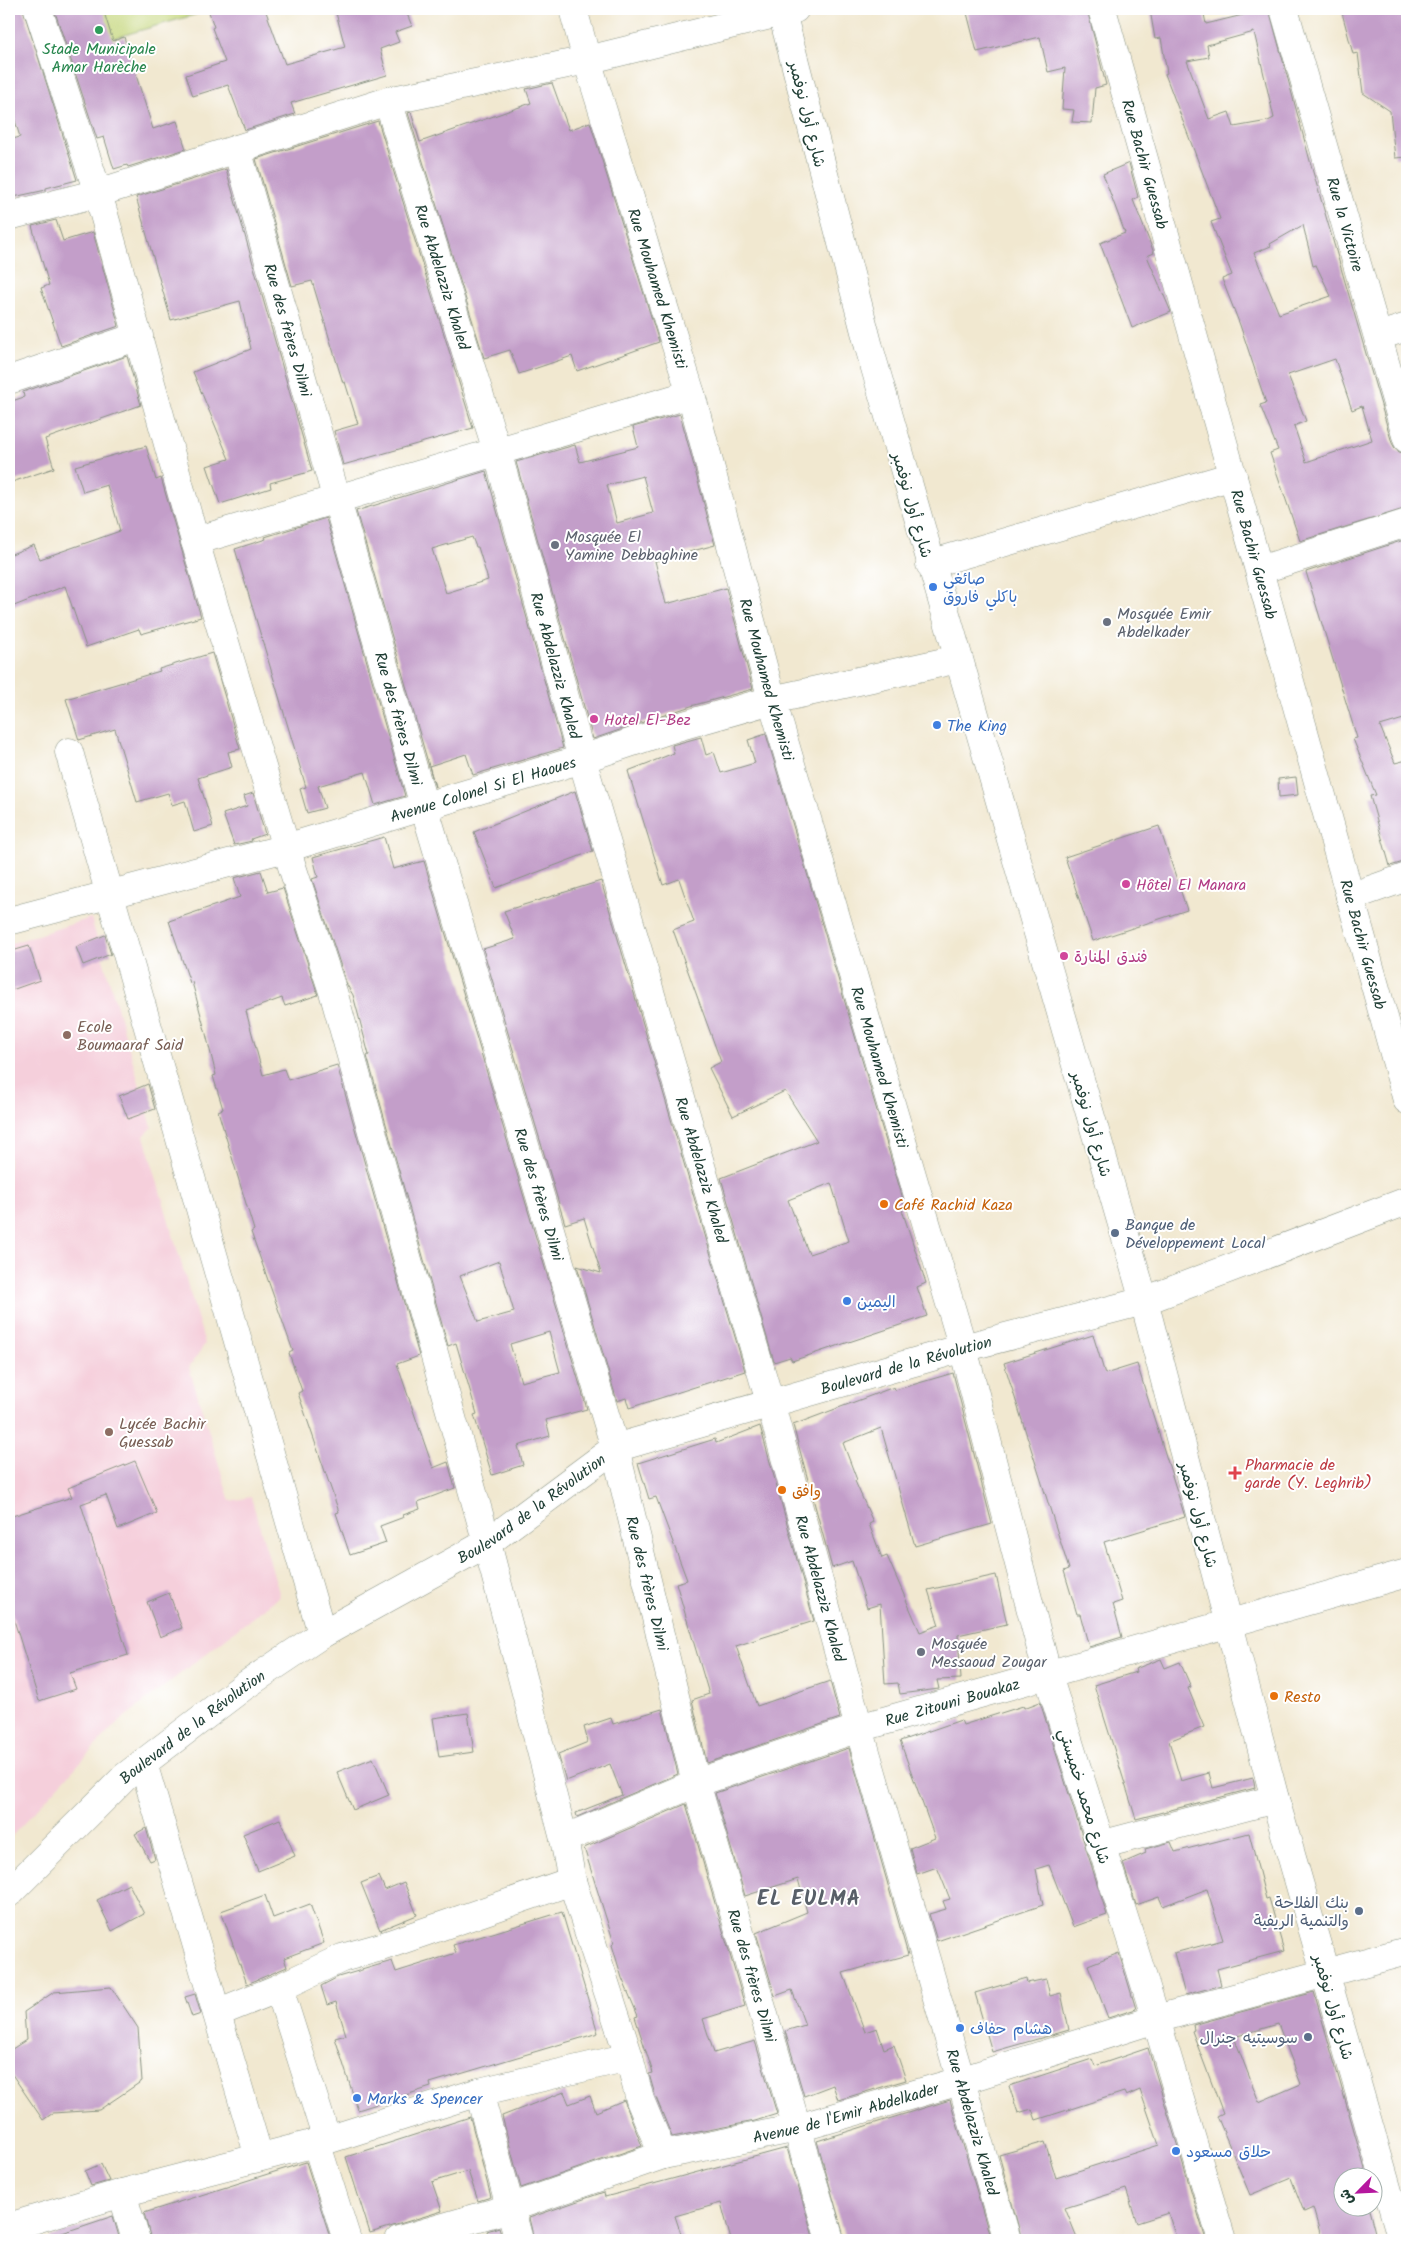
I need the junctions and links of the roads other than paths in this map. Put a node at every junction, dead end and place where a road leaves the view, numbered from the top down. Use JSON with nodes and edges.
{"nodes":[{"id":1,"x":38,"y":9,"type":"edge"},
{"id":2,"x":573,"y":9,"type":"edge"},
{"id":3,"x":1102,"y":9,"type":"edge"},
{"id":4,"x":1284,"y":9,"type":"edge"},
{"id":5,"x":786,"y":10,"type":"edge"},
{"id":6,"x":586,"y":60,"type":"junction"},
{"id":7,"x":388,"y":102,"type":"junction"},
{"id":8,"x":237,"y":149,"type":"junction"},
{"id":9,"x":98,"y":193,"type":"junction"},
{"id":10,"x":9,"y":216,"type":"edge"},
{"id":11,"x":1407,"y":327,"type":"edge"},
{"id":12,"x":139,"y":336,"type":"junction"},
{"id":13,"x":1379,"y":336,"type":"junction"},
{"id":14,"x":9,"y":380,"type":"edge"},
{"id":15,"x":691,"y":394,"type":"junction"},
{"id":16,"x":1407,"y":440,"type":"edge"},
{"id":17,"x":498,"y":451,"type":"junction"},
{"id":18,"x":1234,"y":476,"type":"junction"},
{"id":19,"x":336,"y":498,"type":"junction"},
{"id":20,"x":1407,"y":523,"type":"edge"},
{"id":21,"x":195,"y":540,"type":"junction"},
{"id":22,"x":930,"y":564,"type":"junction"},
{"id":23,"x":1260,"y":570,"type":"junction"},
{"id":24,"x":958,"y":660,"type":"junction"},
{"id":25,"x":772,"y":700,"type":"junction"},
{"id":26,"x":69,"y":752,"type":"dead end"},
{"id":27,"x":582,"y":759,"type":"junction"},
{"id":28,"x":424,"y":806,"type":"junction"},
{"id":29,"x":286,"y":848,"type":"junction"},
{"id":30,"x":1407,"y":877,"type":"edge"},
{"id":31,"x":111,"y":893,"type":"junction"},
{"id":32,"x":1350,"y":897,"type":"junction"},
{"id":33,"x":12,"y":915,"type":"edge"},
{"id":34,"x":1407,"y":1100,"type":"edge"},
{"id":35,"x":1407,"y":1201,"type":"edge"},
{"id":36,"x":1144,"y":1301,"type":"junction"},
{"id":37,"x":963,"y":1348,"type":"junction"},
{"id":38,"x":770,"y":1402,"type":"junction"},
{"id":39,"x":615,"y":1448,"type":"junction"},
{"id":40,"x":487,"y":1543,"type":"junction"},
{"id":41,"x":1407,"y":1574,"type":"edge"},
{"id":42,"x":1228,"y":1624,"type":"junction"},
{"id":43,"x":322,"y":1634,"type":"junction"},
{"id":44,"x":1048,"y":1676,"type":"junction"},
{"id":45,"x":859,"y":1728,"type":"junction"},
{"id":46,"x":143,"y":1763,"type":"junction"},
{"id":47,"x":696,"y":1782,"type":"junction"},
{"id":48,"x":1275,"y":1799,"type":"junction"},
{"id":49,"x":564,"y":1839,"type":"junction"},
{"id":50,"x":1100,"y":1845,"type":"junction"},
{"id":51,"x":572,"y":1881,"type":"junction"},
{"id":52,"x":9,"y":1893,"type":"edge"},
{"id":53,"x":1407,"y":1951,"type":"edge"},
{"id":54,"x":1324,"y":1975,"type":"junction"},
{"id":55,"x":279,"y":1988,"type":"junction"},
{"id":56,"x":217,"y":2013,"type":"junction"},
{"id":57,"x":1156,"y":2019,"type":"junction"},
{"id":58,"x":629,"y":2057,"type":"junction"},
{"id":59,"x":960,"y":2081,"type":"junction"},
{"id":60,"x":479,"y":2092,"type":"junction"},
{"id":61,"x":798,"y":2128,"type":"junction"},
{"id":62,"x":322,"y":2141,"type":"junction"},
{"id":63,"x":663,"y":2155,"type":"junction"},
{"id":64,"x":259,"y":2157,"type":"junction"},
{"id":65,"x":122,"y":2193,"type":"junction"},
{"id":66,"x":510,"y":2208,"type":"junction"},
{"id":67,"x":9,"y":2227,"type":"edge"},
{"id":68,"x":136,"y":2240,"type":"edge"},
{"id":69,"x":347,"y":2240,"type":"edge"},
{"id":70,"x":399,"y":2240,"type":"edge"},
{"id":71,"x":519,"y":2240,"type":"edge"},
{"id":72,"x":830,"y":2240,"type":"edge"},
{"id":73,"x":1007,"y":2240,"type":"edge"},
{"id":74,"x":1222,"y":2240,"type":"edge"},
{"id":75,"x":1402,"y":2240,"type":"edge"}],
"edges":[{"from":1,"to":9,"type":"street"},
{"from":2,"to":6,"type":"street","name":"Rue Mouhamed Khemisti"},
{"from":3,"to":18,"type":"street","name":"Rue Bachir Guessab"},
{"from":4,"to":13,"type":"street","name":"Rue la Victoire"},
{"from":5,"to":6,"type":"street"},
{"from":5,"to":22,"type":"street","name":"شارع أول نوفمبر"},
{"from":6,"to":7,"type":"street"},
{"from":6,"to":15,"type":"street","name":"Rue Mouhamed Khemisti"},
{"from":7,"to":8,"type":"street"},
{"from":7,"to":17,"type":"street","name":"Rue Abdelazziz Khaled"},
{"from":8,"to":9,"type":"street"},
{"from":8,"to":19,"type":"street","name":"Rue des frères Dilmi"},
{"from":9,"to":10,"type":"street"},
{"from":9,"to":12,"type":"street"},
{"from":11,"to":13,"type":"street"},
{"from":12,"to":14,"type":"street"},
{"from":12,"to":21,"type":"street"},
{"from":13,"to":16,"type":"street","name":"Rue la Victoire"},
{"from":15,"to":17,"type":"street"},
{"from":15,"to":25,"type":"street","name":"Rue Mouhamed Khemisti"},
{"from":17,"to":19,"type":"street"},
{"from":17,"to":27,"type":"street","name":"Rue Abdelazziz Khaled"},
{"from":18,"to":22,"type":"street"},
{"from":18,"to":23,"type":"street","name":"Rue Bachir Guessab"},
{"from":19,"to":21,"type":"street"},
{"from":19,"to":28,"type":"street","name":"Rue des frères Dilmi"},
{"from":20,"to":23,"type":"street"},
{"from":21,"to":29,"type":"street"},
{"from":22,"to":24,"type":"street","name":"شارع أول نوفمبر"},
{"from":23,"to":32,"type":"street","name":"Rue Bachir Guessab"},
{"from":24,"to":25,"type":"street","name":"Avenue Colonel Si El Haoues"},
{"from":24,"to":36,"type":"street","name":"شارع أول نوفمبر"},
{"from":25,"to":27,"type":"street","name":"Avenue Colonel Si El Haoues"},
{"from":25,"to":37,"type":"street","name":"Rue Mouhamed Khemisti"},
{"from":26,"to":31,"type":"street"},
{"from":27,"to":28,"type":"street","name":"Avenue Colonel Si El Haoues"},
{"from":27,"to":38,"type":"street","name":"Rue Abdelazziz Khaled"},
{"from":28,"to":29,"type":"street","name":"Avenue Colonel Si El Haoues"},
{"from":28,"to":39,"type":"street","name":"Rue des frères Dilmi"},
{"from":29,"to":31,"type":"street","name":"Avenue Colonel Si El Haoues"},
{"from":29,"to":40,"type":"street"},
{"from":30,"to":32,"type":"street"},
{"from":31,"to":33,"type":"street","name":"Avenue Colonel Si El Haoues"},
{"from":31,"to":43,"type":"street"},
{"from":32,"to":34,"type":"street","name":"Rue Bachir Guessab"},
{"from":35,"to":36,"type":"street","name":"Boulevard de la Révolution"},
{"from":36,"to":37,"type":"street","name":"Boulevard de la Révolution"},
{"from":36,"to":42,"type":"street","name":"شارع أول نوفمبر"},
{"from":37,"to":38,"type":"street","name":"Boulevard de la Révolution"},
{"from":37,"to":44,"type":"street","name":"شارع محمد خميستي"},
{"from":38,"to":39,"type":"street","name":"Boulevard de la Révolution"},
{"from":38,"to":45,"type":"street","name":"Rue Abdelazziz Khaled"},
{"from":39,"to":40,"type":"street","name":"Boulevard de la Révolution"},
{"from":39,"to":47,"type":"street","name":"Rue des frères Dilmi"},
{"from":40,"to":43,"type":"street","name":"Boulevard de la Révolution"},
{"from":40,"to":49,"type":"street"},
{"from":41,"to":42,"type":"street","name":"Rue Zitouni Bouakaz"},
{"from":42,"to":44,"type":"street","name":"Rue Zitouni Bouakaz"},
{"from":42,"to":48,"type":"street","name":"شارع أول نوفمبر"},
{"from":43,"to":46,"type":"street","name":"Boulevard de la Révolution"},
{"from":44,"to":45,"type":"street","name":"Rue Zitouni Bouakaz"},
{"from":44,"to":50,"type":"street","name":"شارع محمد خميستي"},
{"from":45,"to":47,"type":"street","name":"Rue Zitouni Bouakaz"},
{"from":45,"to":59,"type":"street","name":"Rue Abdelazziz Khaled"},
{"from":46,"to":52,"type":"street","name":"Boulevard de la Révolution"},
{"from":46,"to":56,"type":"street"},
{"from":47,"to":49,"type":"street","name":"Rue Zitouni Bouakaz"},
{"from":47,"to":61,"type":"street","name":"Rue des frères Dilmi"},
{"from":48,"to":50,"type":"street"},
{"from":48,"to":54,"type":"street","name":"شارع أول نوفمبر"},
{"from":49,"to":51,"type":"street"},
{"from":50,"to":57,"type":"street","name":"شارع محمد خميستي"},
{"from":51,"to":55,"type":"street"},
{"from":51,"to":58,"type":"street"},
{"from":53,"to":54,"type":"street","name":"Avenue de l'Emir Abdelkader"},
{"from":54,"to":57,"type":"street","name":"Avenue de l'Emir Abdelkader"},
{"from":54,"to":75,"type":"street","name":"شارع أول نوفمبر"},
{"from":55,"to":56,"type":"street"},
{"from":55,"to":62,"type":"street"},
{"from":56,"to":64,"type":"street"},
{"from":57,"to":59,"type":"street","name":"Avenue de l'Emir Abdelkader"},
{"from":57,"to":74,"type":"street","name":"شارع محمد خميستي"},
{"from":58,"to":60,"type":"street"},
{"from":58,"to":63,"type":"street"},
{"from":59,"to":61,"type":"street","name":"Avenue de l'Emir Abdelkader"},
{"from":59,"to":73,"type":"street","name":"Rue Abdelazziz Khaled"},
{"from":60,"to":62,"type":"street"},
{"from":60,"to":66,"type":"street"},
{"from":61,"to":63,"type":"street","name":"Avenue de l'Emir Abdelkader"},
{"from":61,"to":72,"type":"street","name":"Rue des frères Dilmi"},
{"from":62,"to":64,"type":"street"},
{"from":62,"to":69,"type":"street"},
{"from":63,"to":66,"type":"street","name":"Avenue de l'Emir Abdelkader"},
{"from":64,"to":65,"type":"street"},
{"from":65,"to":67,"type":"street"},
{"from":65,"to":68,"type":"street"},
{"from":66,"to":70,"type":"street","name":"Avenue de l'Emir Abdelkader"},
{"from":66,"to":71,"type":"street"}]}
